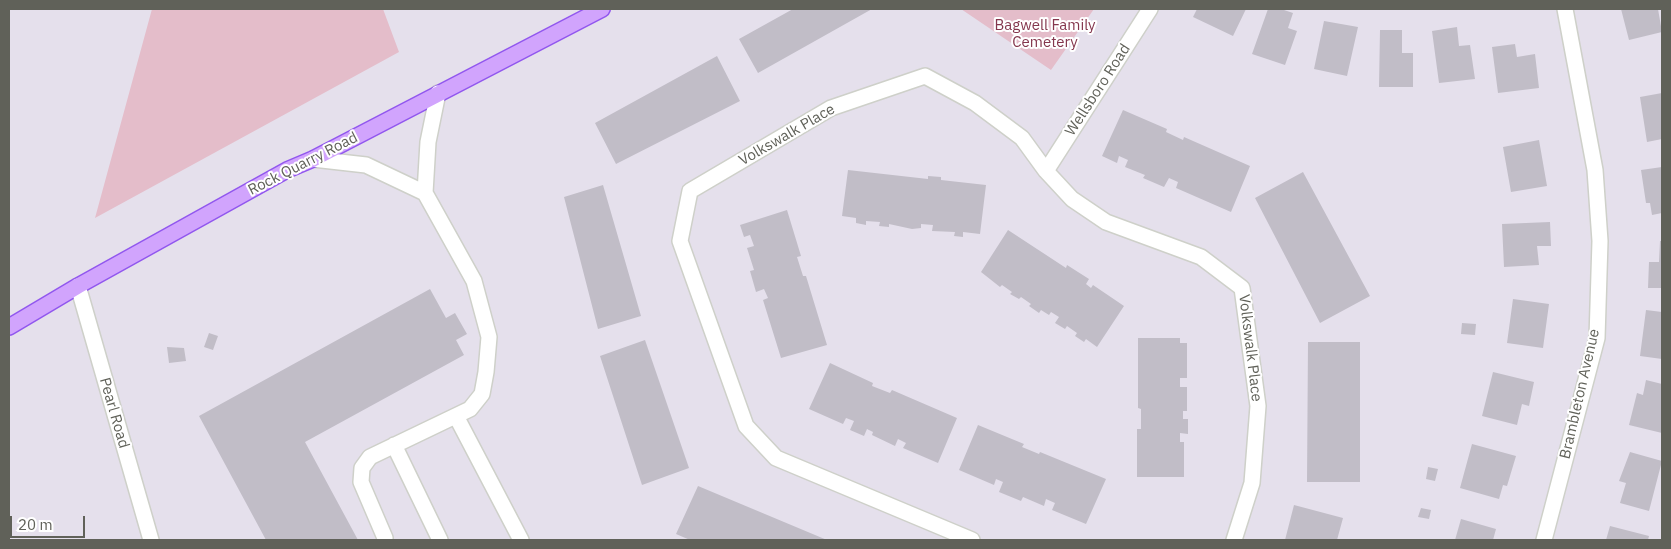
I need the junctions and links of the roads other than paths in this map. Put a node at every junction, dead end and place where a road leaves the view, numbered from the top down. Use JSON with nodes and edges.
{"nodes":[{"id":1,"x":602,"y":9,"type":"edge"},
{"id":2,"x":1150,"y":9,"type":"edge"},
{"id":3,"x":1565,"y":9,"type":"edge"},
{"id":4,"x":438,"y":93,"type":"junction"},
{"id":5,"x":313,"y":159,"type":"junction"},
{"id":6,"x":1046,"y":171,"type":"junction"},
{"id":7,"x":425,"y":193,"type":"junction"},
{"id":8,"x":78,"y":286,"type":"junction"},
{"id":9,"x":9,"y":327,"type":"edge"},
{"id":10,"x":456,"y":416,"type":"junction"},
{"id":11,"x":394,"y":445,"type":"junction"},
{"id":12,"x":385,"y":538,"type":"dead end"},
{"id":13,"x":151,"y":540,"type":"edge"},
{"id":14,"x":440,"y":540,"type":"edge"},
{"id":15,"x":521,"y":540,"type":"edge"},
{"id":16,"x":972,"y":540,"type":"edge"},
{"id":17,"x":1234,"y":540,"type":"edge"},
{"id":18,"x":1544,"y":540,"type":"edge"}],
"edges":[{"from":1,"to":4,"type":"main road","name":"Rock Quarry Road"},
{"from":2,"to":6,"type":"street","name":"Wellsboro Road"},
{"from":3,"to":18,"type":"street","name":"Brambleton Avenue"},
{"from":4,"to":5,"type":"main road","name":"Rock Quarry Road"},
{"from":4,"to":7,"type":"street"},
{"from":5,"to":7,"type":"street"},
{"from":5,"to":8,"type":"main road","name":"Rock Quarry Road"},
{"from":6,"to":16,"type":"street","name":"Volkswalk Place"},
{"from":6,"to":17,"type":"street","name":"Volkswalk Place"},
{"from":7,"to":10,"type":"street"},
{"from":8,"to":9,"type":"main road","name":"Rock Quarry Road"},
{"from":8,"to":13,"type":"street","name":"Pearl Road"},
{"from":10,"to":11,"type":"street"},
{"from":10,"to":15,"type":"street"},
{"from":11,"to":12,"type":"street"},
{"from":11,"to":14,"type":"street"}]}
